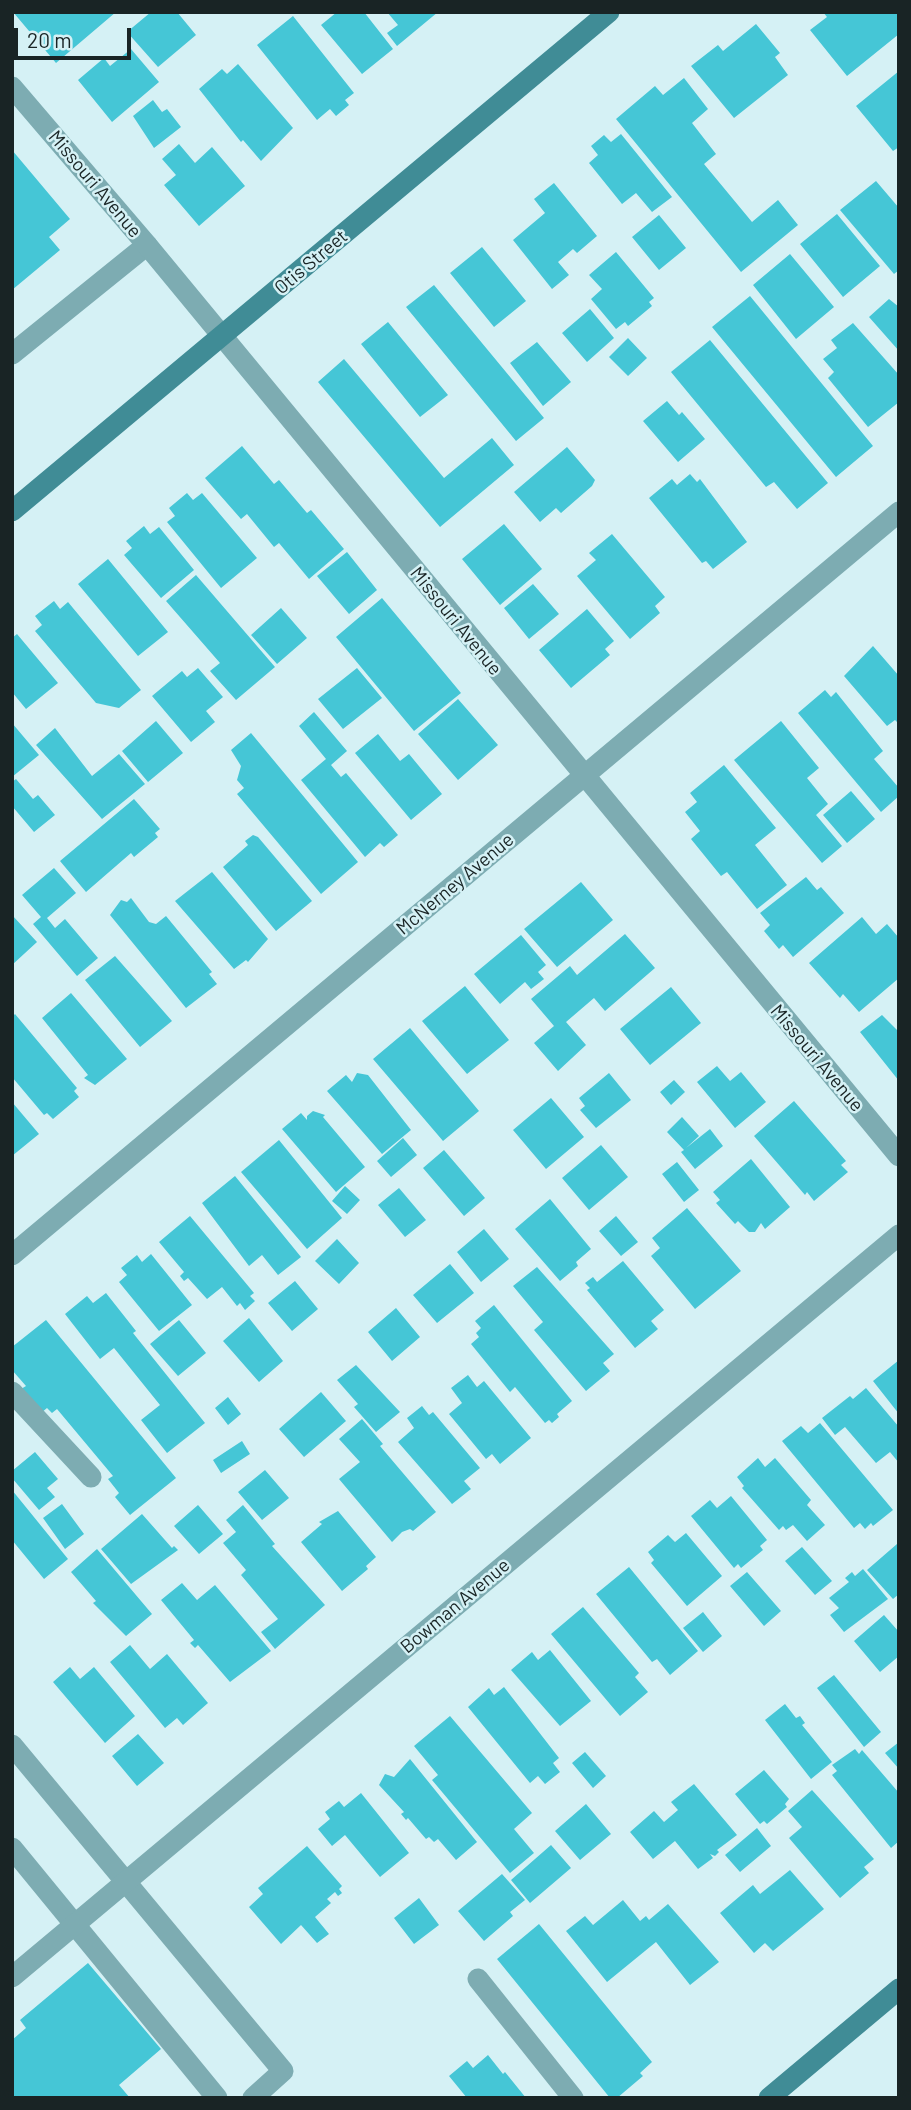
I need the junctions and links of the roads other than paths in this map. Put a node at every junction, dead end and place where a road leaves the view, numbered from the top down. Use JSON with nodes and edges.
{"nodes":[{"id":1,"x":608,"y":12,"type":"edge"},
{"id":2,"x":12,"y":87,"type":"edge"},
{"id":3,"x":147,"y":245,"type":"junction"},
{"id":4,"x":222,"y":336,"type":"junction"},
{"id":5,"x":12,"y":354,"type":"edge"},
{"id":6,"x":12,"y":511,"type":"edge"},
{"id":7,"x":899,"y":512,"type":"edge"},
{"id":8,"x":583,"y":777,"type":"junction"},
{"id":9,"x":899,"y":1156,"type":"edge"},
{"id":10,"x":899,"y":1235,"type":"edge"},
{"id":11,"x":12,"y":1255,"type":"edge"},
{"id":12,"x":12,"y":1392,"type":"edge"},
{"id":13,"x":90,"y":1477,"type":"dead end"},
{"id":14,"x":12,"y":1745,"type":"edge"},
{"id":15,"x":12,"y":1848,"type":"edge"},
{"id":16,"x":126,"y":1882,"type":"junction"},
{"id":17,"x":75,"y":1925,"type":"junction"},
{"id":18,"x":12,"y":1977,"type":"edge"},
{"id":19,"x":478,"y":1979,"type":"dead end"},
{"id":20,"x":899,"y":1989,"type":"edge"},
{"id":21,"x":217,"y":2098,"type":"edge"},
{"id":22,"x":253,"y":2098,"type":"edge"},
{"id":23,"x":573,"y":2098,"type":"edge"},
{"id":24,"x":769,"y":2098,"type":"edge"}],
"edges":[{"from":1,"to":4,"type":"main road","name":"Otis Street"},
{"from":2,"to":3,"type":"street","name":"Missouri Avenue"},
{"from":3,"to":4,"type":"street","name":"Missouri Avenue"},
{"from":3,"to":5,"type":"street"},
{"from":4,"to":6,"type":"main road","name":"Otis Street"},
{"from":4,"to":8,"type":"street","name":"Missouri Avenue"},
{"from":7,"to":8,"type":"street","name":"McNerney Avenue"},
{"from":8,"to":9,"type":"street","name":"Missouri Avenue"},
{"from":8,"to":11,"type":"street","name":"McNerney Avenue"},
{"from":10,"to":16,"type":"street","name":"Bowman Avenue"},
{"from":12,"to":13,"type":"street"},
{"from":14,"to":16,"type":"street"},
{"from":15,"to":17,"type":"street"},
{"from":16,"to":17,"type":"street","name":"Bowman Avenue"},
{"from":16,"to":22,"type":"street"},
{"from":17,"to":18,"type":"street","name":"Bowman Avenue"},
{"from":17,"to":21,"type":"street"},
{"from":19,"to":23,"type":"street"},
{"from":20,"to":24,"type":"main road"}]}
